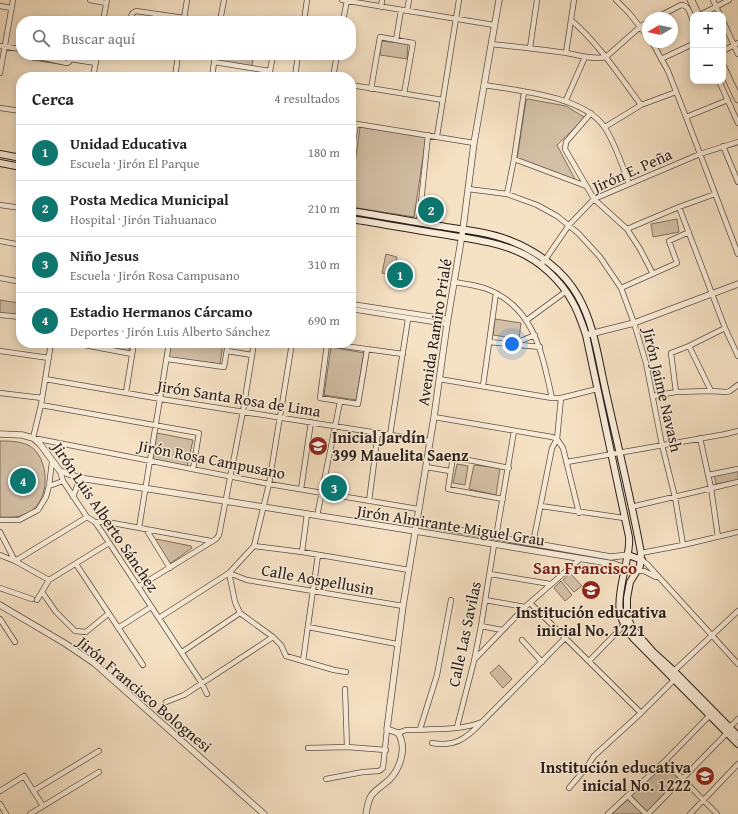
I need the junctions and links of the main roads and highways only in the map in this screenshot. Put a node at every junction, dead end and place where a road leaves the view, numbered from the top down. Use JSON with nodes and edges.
{"nodes":[{"id":1,"x":691,"y":0,"type":"edge"},
{"id":2,"x":697,"y":12,"type":"edge"},
{"id":3,"x":726,"y":73,"type":"edge"},
{"id":4,"x":738,"y":98,"type":"edge"},
{"id":5,"x":0,"y":154,"type":"edge"},
{"id":6,"x":16,"y":157,"type":"edge"},
{"id":7,"x":0,"y":163,"type":"edge"},
{"id":8,"x":16,"y":166,"type":"edge"},
{"id":9,"x":356,"y":212,"type":"edge"},
{"id":10,"x":356,"y":220,"type":"edge"},
{"id":11,"x":628,"y":555,"type":"junction"},
{"id":12,"x":642,"y":560,"type":"junction"},
{"id":13,"x":625,"y":568,"type":"junction"},
{"id":14,"x":638,"y":571,"type":"junction"},
{"id":15,"x":727,"y":730,"type":"junction"},
{"id":16,"x":738,"y":736,"type":"edge"},
{"id":17,"x":738,"y":744,"type":"edge"}],
"edges":[{"from":1,"to":2,"type":"main road"},
{"from":3,"to":4,"type":"main road"},
{"from":5,"to":6,"type":"main road"},
{"from":7,"to":8,"type":"main road"},
{"from":9,"to":12,"type":"main road"},
{"from":10,"to":11,"type":"main road"},
{"from":11,"to":12,"type":"main road"},
{"from":11,"to":13,"type":"main road"},
{"from":12,"to":14,"type":"main road"},
{"from":13,"to":14,"type":"main road"},
{"from":13,"to":15,"type":"main road"},
{"from":14,"to":15,"type":"main road"},
{"from":15,"to":16,"type":"main road"},
{"from":15,"to":17,"type":"main road"}]}
